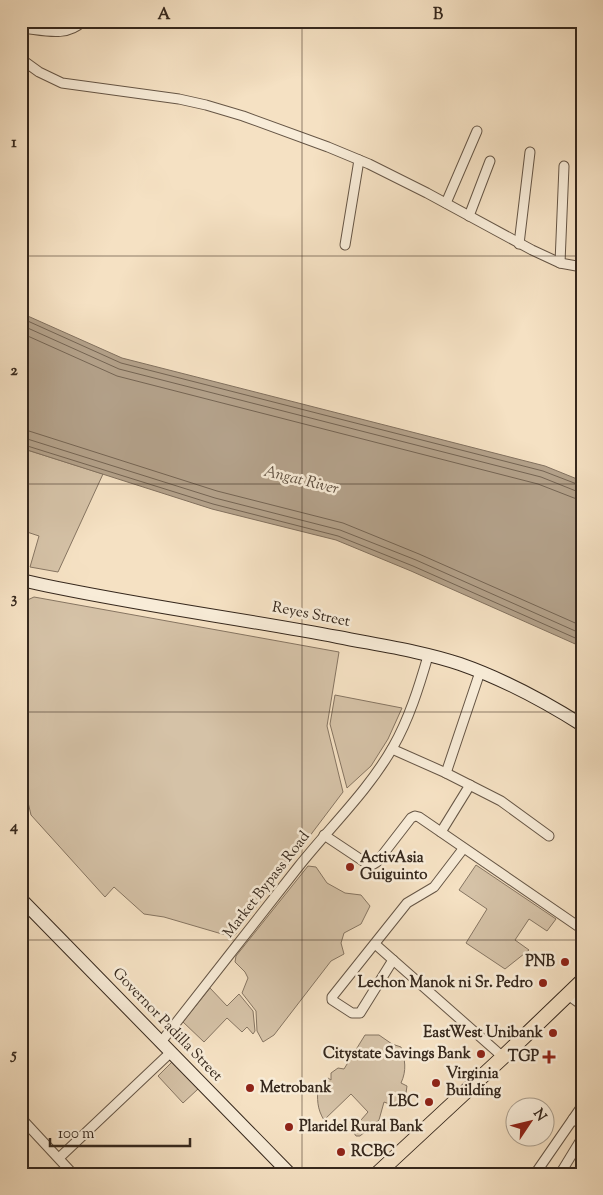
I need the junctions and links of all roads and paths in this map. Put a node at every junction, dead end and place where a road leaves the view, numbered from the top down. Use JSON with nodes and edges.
{"nodes":[{"id":1,"x":83,"y":21,"type":"edge"},
{"id":2,"x":21,"y":28,"type":"edge"},
{"id":3,"x":21,"y":59,"type":"edge"},
{"id":4,"x":477,"y":131,"type":"dead end"},
{"id":5,"x":530,"y":152,"type":"dead end"},
{"id":6,"x":359,"y":160,"type":"junction"},
{"id":7,"x":490,"y":161,"type":"dead end"},
{"id":8,"x":564,"y":166,"type":"dead end"},
{"id":9,"x":446,"y":203,"type":"junction"},
{"id":10,"x":469,"y":216,"type":"junction"},
{"id":11,"x":519,"y":244,"type":"junction"},
{"id":12,"x":345,"y":245,"type":"dead end"},
{"id":13,"x":560,"y":263,"type":"junction"},
{"id":14,"x":582,"y":267,"type":"edge"},
{"id":15,"x":21,"y":580,"type":"edge"},
{"id":16,"x":428,"y":656,"type":"junction"},
{"id":17,"x":480,"y":672,"type":"junction"},
{"id":18,"x":582,"y":725,"type":"edge"},
{"id":19,"x":392,"y":749,"type":"junction"},
{"id":20,"x":446,"y":773,"type":"junction"},
{"id":21,"x":470,"y":785,"type":"junction"},
{"id":22,"x":441,"y":832,"type":"junction"},
{"id":23,"x":324,"y":835,"type":"junction"},
{"id":24,"x":549,"y":836,"type":"dead end"},
{"id":25,"x":463,"y":849,"type":"junction"},
{"id":26,"x":21,"y":899,"type":"edge"},
{"id":27,"x":582,"y":928,"type":"edge"},
{"id":28,"x":375,"y":944,"type":"junction"},
{"id":29,"x":393,"y":960,"type":"junction"},
{"id":30,"x":582,"y":981,"type":"edge"},
{"id":31,"x":568,"y":995,"type":"junction"},
{"id":32,"x":582,"y":1004,"type":"edge"},
{"id":33,"x":161,"y":1042,"type":"junction"},
{"id":34,"x":171,"y":1052,"type":"junction"},
{"id":35,"x":503,"y":1058,"type":"junction"},
{"id":36,"x":582,"y":1106,"type":"edge"},
{"id":37,"x":21,"y":1118,"type":"edge"},
{"id":38,"x":573,"y":1119,"type":"junction"},
{"id":39,"x":582,"y":1125,"type":"edge"},
{"id":40,"x":582,"y":1138,"type":"edge"},
{"id":41,"x":59,"y":1158,"type":"junction"},
{"id":42,"x":73,"y":1174,"type":"edge"},
{"id":43,"x":290,"y":1174,"type":"edge"},
{"id":44,"x":377,"y":1174,"type":"edge"},
{"id":45,"x":536,"y":1174,"type":"edge"},
{"id":46,"x":560,"y":1174,"type":"edge"}],
"edges":[{"from":1,"to":2,"type":"street"},
{"from":3,"to":6,"type":"street"},
{"from":4,"to":9,"type":"street"},
{"from":5,"to":11,"type":"street"},
{"from":6,"to":9,"type":"street"},
{"from":6,"to":12,"type":"street"},
{"from":7,"to":10,"type":"street"},
{"from":8,"to":13,"type":"street"},
{"from":9,"to":10,"type":"street"},
{"from":10,"to":11,"type":"street"},
{"from":11,"to":13,"type":"street"},
{"from":13,"to":14,"type":"street"},
{"from":15,"to":16,"type":"street","name":"Reyes Street"},
{"from":16,"to":17,"type":"street","name":"Reyes Street"},
{"from":16,"to":19,"type":"street"},
{"from":17,"to":18,"type":"street","name":"Reyes Street"},
{"from":17,"to":20,"type":"street"},
{"from":19,"to":20,"type":"street"},
{"from":19,"to":23,"type":"street"},
{"from":20,"to":21,"type":"street"},
{"from":21,"to":22,"type":"street"},
{"from":21,"to":24,"type":"street"},
{"from":22,"to":23,"type":"street","name":"Market Bypass Road"},
{"from":22,"to":25,"type":"street","name":"Market Bypass Road"},
{"from":23,"to":33,"type":"street","name":"Market Bypass Road"},
{"from":25,"to":27,"type":"street","name":"Market Bypass Road"},
{"from":25,"to":28,"type":"street"},
{"from":26,"to":33,"type":"street","name":"Governor Padilla Street"},
{"from":28,"to":29,"type":"street"},
{"from":28,"to":29,"type":"street"},
{"from":29,"to":35,"type":"street"},
{"from":30,"to":31,"type":"main road"},
{"from":31,"to":32,"type":"street"},
{"from":31,"to":35,"type":"main road"},
{"from":33,"to":34,"type":"street","name":"Governor Padilla Street"},
{"from":34,"to":41,"type":"street"},
{"from":34,"to":43,"type":"street","name":"Governor Padilla Street"},
{"from":35,"to":44,"type":"main road"},
{"from":36,"to":38,"type":"street"},
{"from":37,"to":41,"type":"street"},
{"from":38,"to":39,"type":"street"},
{"from":38,"to":45,"type":"street"},
{"from":40,"to":46,"type":"street"},
{"from":41,"to":42,"type":"street"}]}
